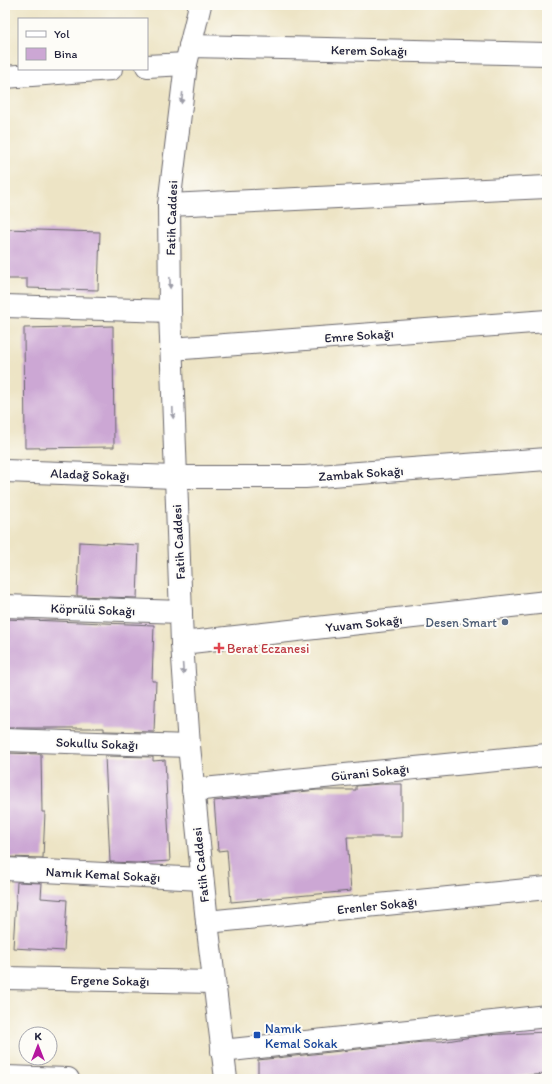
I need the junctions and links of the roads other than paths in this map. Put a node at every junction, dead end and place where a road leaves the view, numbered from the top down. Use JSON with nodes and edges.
{"nodes":[{"id":1,"x":200,"y":5,"type":"edge"},
{"id":2,"x":547,"y":54,"type":"edge"},
{"id":3,"x":188,"y":55,"type":"junction"},
{"id":4,"x":148,"y":66,"type":"edge"},
{"id":5,"x":96,"y":70,"type":"edge"},
{"id":6,"x":5,"y":76,"type":"edge"},
{"id":7,"x":547,"y":188,"type":"edge"},
{"id":8,"x":169,"y":205,"type":"junction"},
{"id":9,"x":5,"y":306,"type":"edge"},
{"id":10,"x":170,"y":312,"type":"junction"},
{"id":11,"x":547,"y":321,"type":"edge"},
{"id":12,"x":171,"y":349,"type":"junction"},
{"id":13,"x":547,"y":459,"type":"edge"},
{"id":14,"x":5,"y":471,"type":"edge"},
{"id":15,"x":175,"y":477,"type":"junction"},
{"id":16,"x":547,"y":602,"type":"edge"},
{"id":17,"x":5,"y":606,"type":"edge"},
{"id":18,"x":181,"y":612,"type":"junction"},
{"id":19,"x":182,"y":643,"type":"junction"},
{"id":20,"x":5,"y":740,"type":"edge"},
{"id":21,"x":189,"y":746,"type":"junction"},
{"id":22,"x":547,"y":755,"type":"edge"},
{"id":23,"x":193,"y":790,"type":"junction"},
{"id":24,"x":5,"y":869,"type":"edge"},
{"id":25,"x":202,"y":879,"type":"junction"},
{"id":26,"x":547,"y":888,"type":"edge"},
{"id":27,"x":206,"y":922,"type":"junction"},
{"id":28,"x":5,"y":978,"type":"edge"},
{"id":29,"x":214,"y":982,"type":"junction"},
{"id":30,"x":547,"y":1016,"type":"edge"},
{"id":31,"x":222,"y":1052,"type":"junction"},
{"id":32,"x":5,"y":1077,"type":"edge"},
{"id":33,"x":68,"y":1079,"type":"edge"},
{"id":34,"x":226,"y":1079,"type":"edge"}],
"edges":[{"from":1,"to":3,"type":"street","name":"Fatih Caddesi"},
{"from":2,"to":3,"type":"street","name":"Kerem Sokağı"},
{"from":3,"to":4,"type":"street","name":"Kerem Sokağı"},
{"from":3,"to":8,"type":"street","name":"Fatih Caddesi","one_way":true},
{"from":5,"to":6,"type":"street"},
{"from":7,"to":8,"type":"street"},
{"from":8,"to":10,"type":"street","name":"Fatih Caddesi","one_way":true},
{"from":9,"to":10,"type":"street"},
{"from":10,"to":12,"type":"street","name":"Fatih Caddesi"},
{"from":11,"to":12,"type":"street","name":"Emre Sokağı"},
{"from":12,"to":15,"type":"street","name":"Fatih Caddesi","one_way":true},
{"from":13,"to":15,"type":"street","name":"Zambak Sokağı"},
{"from":14,"to":15,"type":"street","name":"Aladağ Sokağı"},
{"from":15,"to":18,"type":"street","name":"Fatih Caddesi"},
{"from":16,"to":19,"type":"street","name":"Yuvam Sokağı"},
{"from":17,"to":18,"type":"street","name":"Köprülü Sokağı"},
{"from":18,"to":19,"type":"street","name":"Fatih Caddesi"},
{"from":19,"to":21,"type":"street","name":"Fatih Caddesi","one_way":true},
{"from":20,"to":21,"type":"street","name":"Sokullu Sokağı"},
{"from":21,"to":23,"type":"street","name":"Fatih Caddesi"},
{"from":22,"to":23,"type":"street","name":"Gürani Sokağı"},
{"from":23,"to":25,"type":"street","name":"Fatih Caddesi"},
{"from":24,"to":25,"type":"street","name":"Namık Kemal Sokağı"},
{"from":25,"to":27,"type":"street","name":"Fatih Caddesi"},
{"from":26,"to":27,"type":"street","name":"Erenler Sokağı"},
{"from":27,"to":29,"type":"street","name":"Fatih Caddesi"},
{"from":28,"to":29,"type":"street","name":"Ergene Sokağı"},
{"from":29,"to":31,"type":"street","name":"Fatih Caddesi"},
{"from":30,"to":31,"type":"street"},
{"from":31,"to":34,"type":"street","name":"Fatih Caddesi"},
{"from":32,"to":33,"type":"street"}]}
